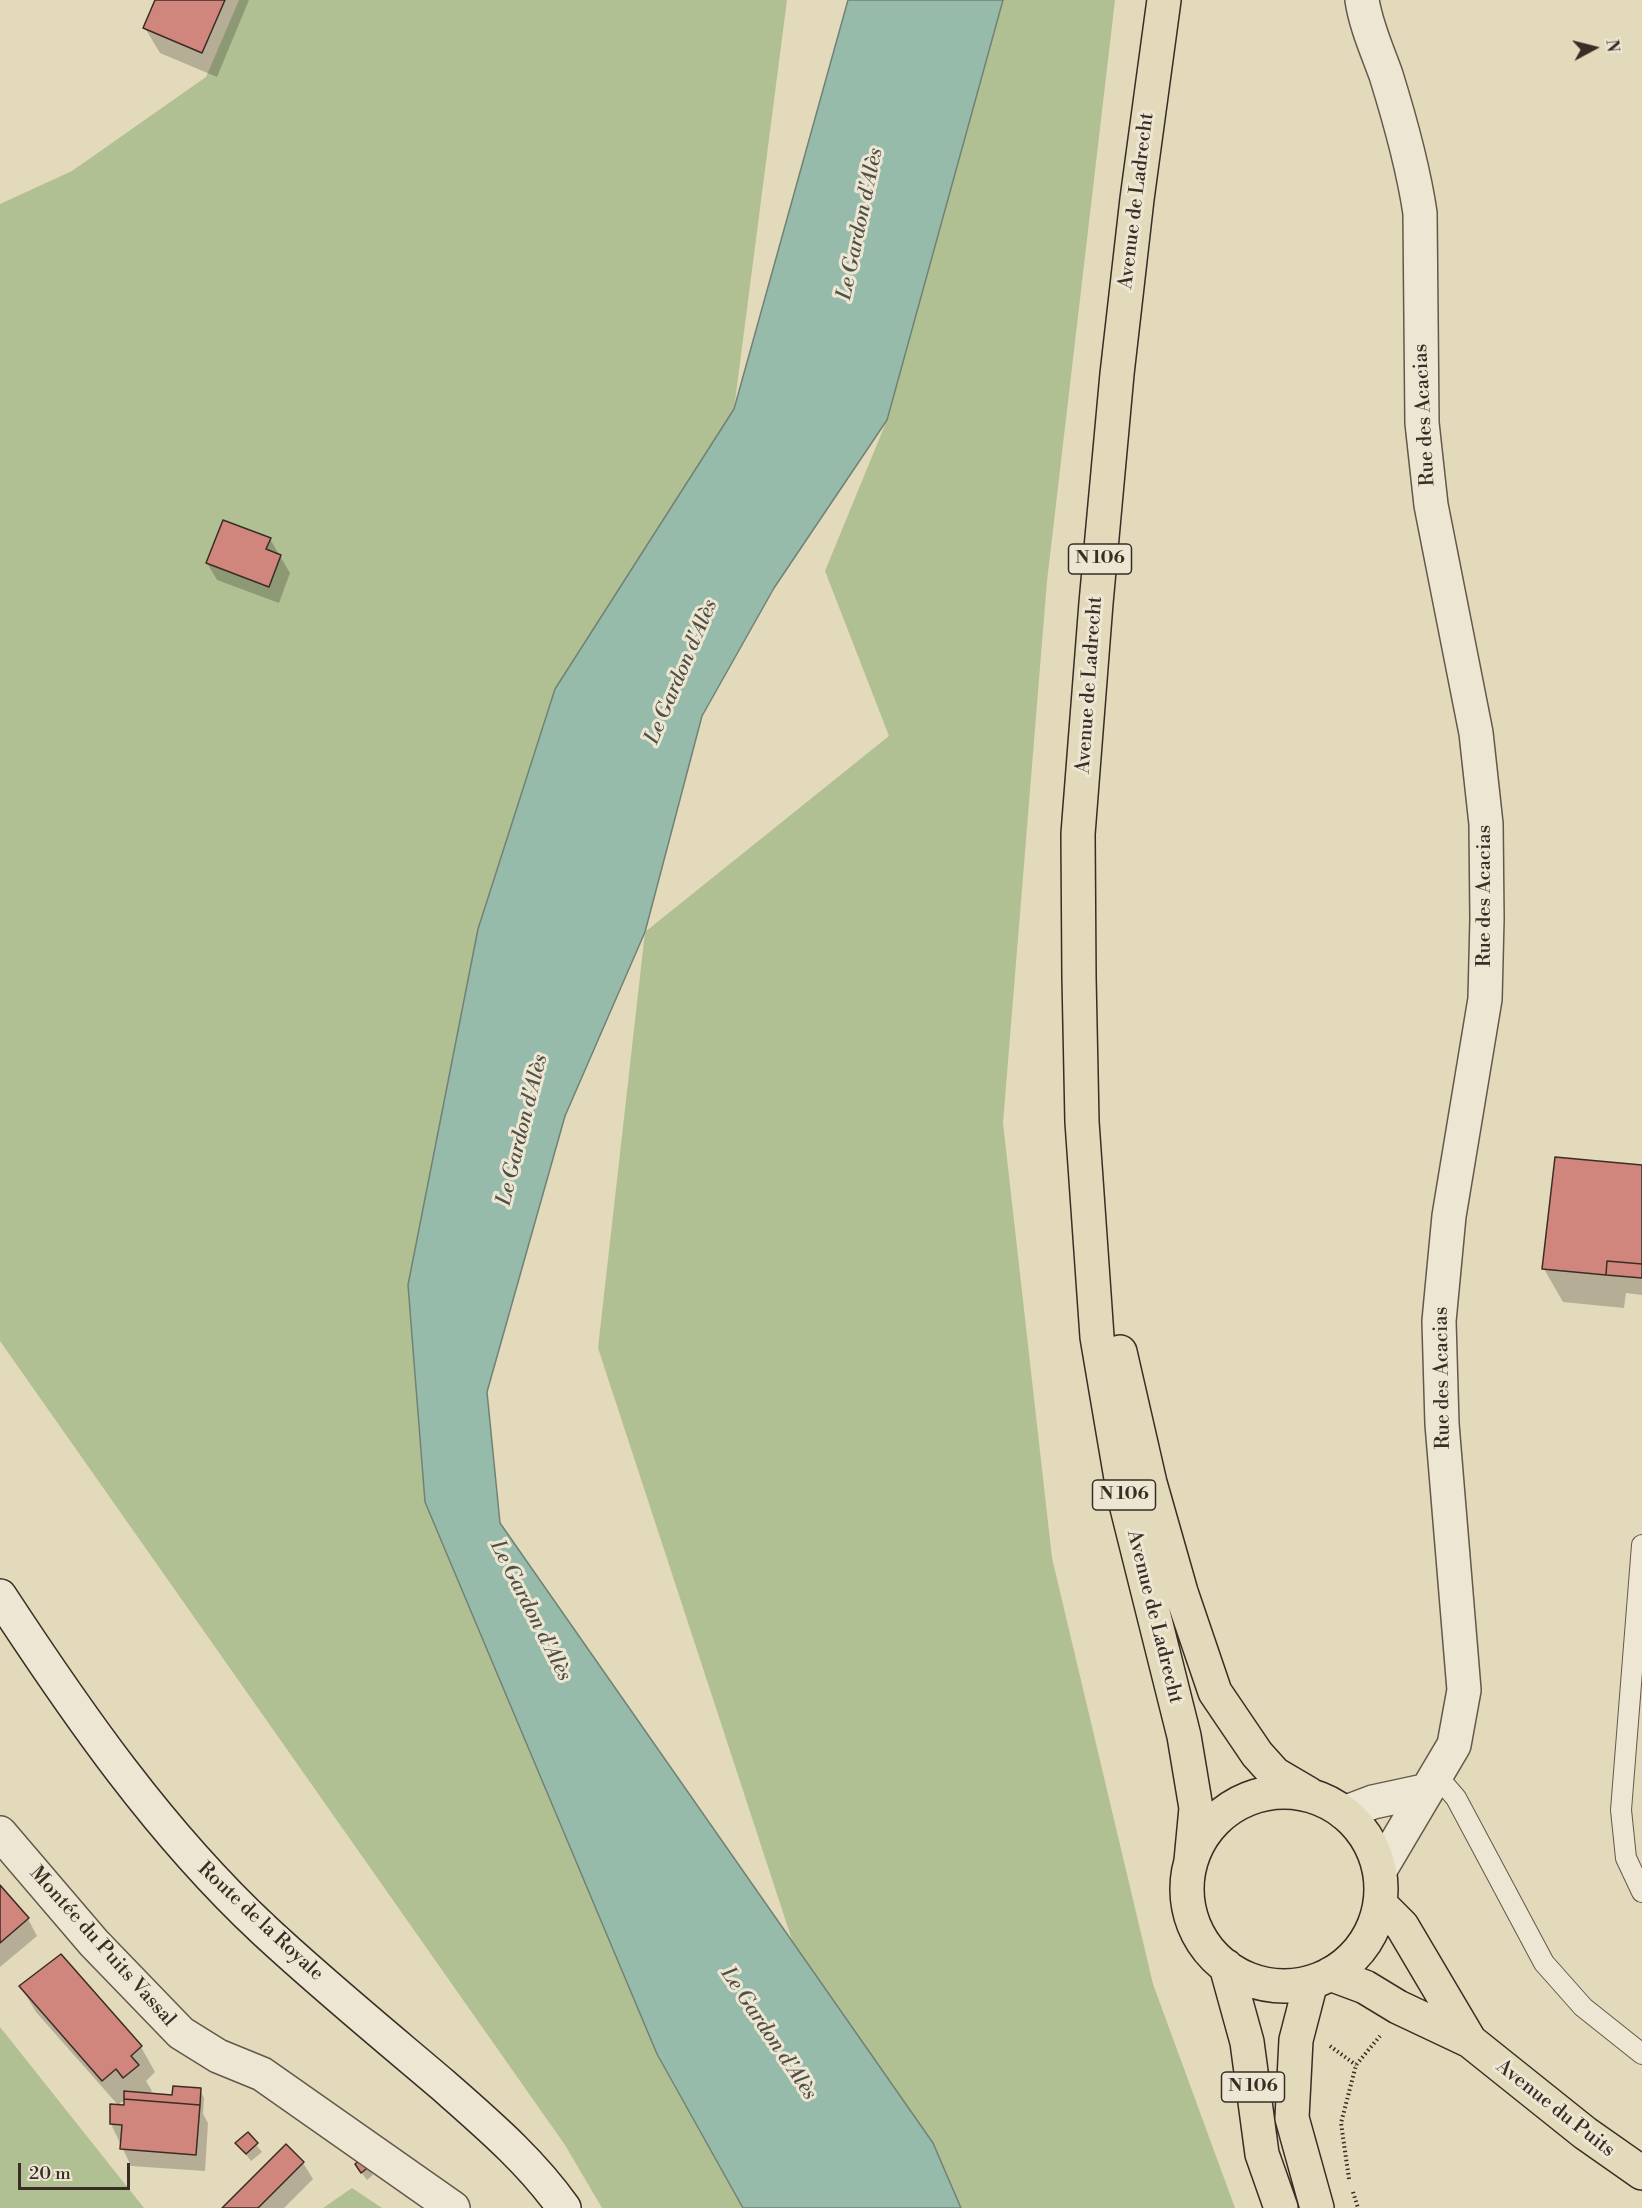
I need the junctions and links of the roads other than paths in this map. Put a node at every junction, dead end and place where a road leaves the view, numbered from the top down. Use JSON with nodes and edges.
{"nodes":[{"id":1,"x":1164,"y":0,"type":"edge"},
{"id":2,"x":1362,"y":0,"type":"edge"},
{"id":3,"x":1082,"y":1122,"type":"junction"},
{"id":4,"x":1642,"y":1545,"type":"edge"},
{"id":5,"x":0,"y":1596,"type":"edge"},
{"id":6,"x":1431,"y":1784,"type":"junction"},
{"id":7,"x":1309,"y":1794,"type":"junction"},
{"id":8,"x":1344,"y":1813,"type":"junction"},
{"id":9,"x":0,"y":1833,"type":"edge"},
{"id":10,"x":1191,"y":1861,"type":"junction"},
{"id":11,"x":1380,"y":1870,"type":"junction"},
{"id":12,"x":1642,"y":1892,"type":"edge"},
{"id":13,"x":1380,"y":1904,"type":"junction"},
{"id":14,"x":1226,"y":1966,"type":"junction"},
{"id":15,"x":1321,"y":1978,"type":"junction"},
{"id":16,"x":1470,"y":2041,"type":"junction"},
{"id":17,"x":1642,"y":2054,"type":"edge"},
{"id":18,"x":1642,"y":2173,"type":"edge"},
{"id":19,"x":453,"y":2208,"type":"edge"},
{"id":20,"x":564,"y":2208,"type":"edge"},
{"id":21,"x":1281,"y":2208,"type":"edge"},
{"id":22,"x":1317,"y":2208,"type":"edge"}],
"edges":[{"from":1,"to":3,"type":"main road","name":"Avenue de Ladrecht","number":"N 106"},
{"from":2,"to":6,"type":"street","name":"Rue des Acacias"},
{"from":3,"to":7,"type":"main road","name":"Avenue de Ladrecht","number":"N 106"},
{"from":3,"to":10,"type":"main road","name":"Avenue de Ladrecht","number":"N 106"},
{"from":4,"to":12,"type":"lane"},
{"from":5,"to":20,"type":"street","name":"Route de la Royale"},
{"from":6,"to":8,"type":"street"},
{"from":6,"to":11,"type":"street","name":"Rue des Acacias"},
{"from":6,"to":17,"type":"lane"},
{"from":7,"to":8,"type":"main road"},
{"from":7,"to":10,"type":"main road"},
{"from":8,"to":11,"type":"main road"},
{"from":9,"to":19,"type":"street","name":"Montée du Puits Vassal"},
{"from":10,"to":14,"type":"main road"},
{"from":11,"to":13,"type":"main road"},
{"from":13,"to":15,"type":"main road"},
{"from":13,"to":16,"type":"main road","name":"Avenue du Puits"},
{"from":14,"to":15,"type":"main road"},
{"from":14,"to":21,"type":"main road","number":"N 106"},
{"from":15,"to":16,"type":"main road","name":"Avenue du Puits"},
{"from":15,"to":22,"type":"main road","number":"N 106"},
{"from":16,"to":18,"type":"main road","name":"Avenue du Puits"}]}
